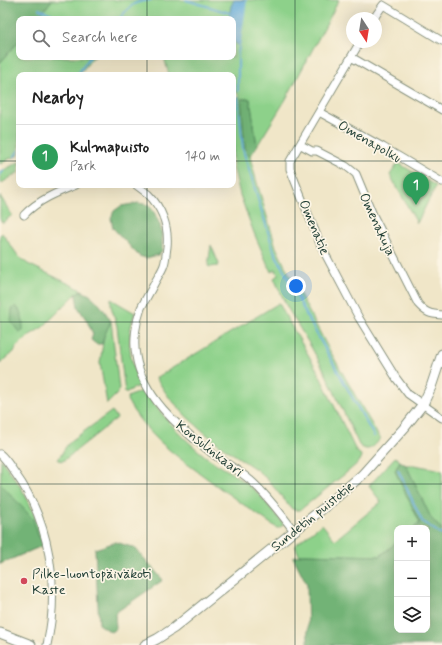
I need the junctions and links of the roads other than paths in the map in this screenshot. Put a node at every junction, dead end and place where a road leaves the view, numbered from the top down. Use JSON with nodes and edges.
{"nodes":[{"id":1,"x":377,"y":12,"type":"edge"},
{"id":2,"x":442,"y":41,"type":"edge"},
{"id":3,"x":357,"y":48,"type":"edge"},
{"id":4,"x":352,"y":57,"type":"junction"},
{"id":5,"x":442,"y":110,"type":"edge"},
{"id":6,"x":320,"y":112,"type":"junction"},
{"id":7,"x":301,"y":145,"type":"junction"},
{"id":8,"x":442,"y":182,"type":"edge"},
{"id":9,"x":68,"y":188,"type":"edge"},
{"id":10,"x":140,"y":188,"type":"edge"},
{"id":11,"x":24,"y":215,"type":"dead end"},
{"id":12,"x":442,"y":315,"type":"edge"},
{"id":13,"x":442,"y":354,"type":"edge"},
{"id":14,"x":423,"y":404,"type":"junction"},
{"id":15,"x":442,"y":418,"type":"edge"},
{"id":16,"x":0,"y":454,"type":"edge"},
{"id":17,"x":294,"y":531,"type":"junction"},
{"id":18,"x":0,"y":633,"type":"edge"},
{"id":19,"x":31,"y":645,"type":"edge"},
{"id":20,"x":47,"y":645,"type":"edge"},
{"id":21,"x":145,"y":645,"type":"edge"}],
"edges":[{"from":1,"to":2,"type":"street"},
{"from":3,"to":4,"type":"street","name":"Omenatie"},
{"from":4,"to":5,"type":"street"},
{"from":4,"to":6,"type":"street","name":"Omenatie"},
{"from":6,"to":7,"type":"street","name":"Omenatie"},
{"from":6,"to":8,"type":"street","name":"Omenapolku"},
{"from":7,"to":12,"type":"street","name":"Omenakuja"},
{"from":7,"to":14,"type":"street","name":"Omenatie"},
{"from":9,"to":11,"type":"street"},
{"from":10,"to":17,"type":"street","name":"Konsulinkaari"},
{"from":13,"to":14,"type":"street","name":"Sundetin puistotie"},
{"from":14,"to":15,"type":"street","name":"Omenatie"},
{"from":14,"to":17,"type":"street","name":"Sundetin puistotie"},
{"from":16,"to":20,"type":"street"},
{"from":17,"to":21,"type":"street","name":"Sundetin puistotie"},
{"from":18,"to":19,"type":"street"}]}
